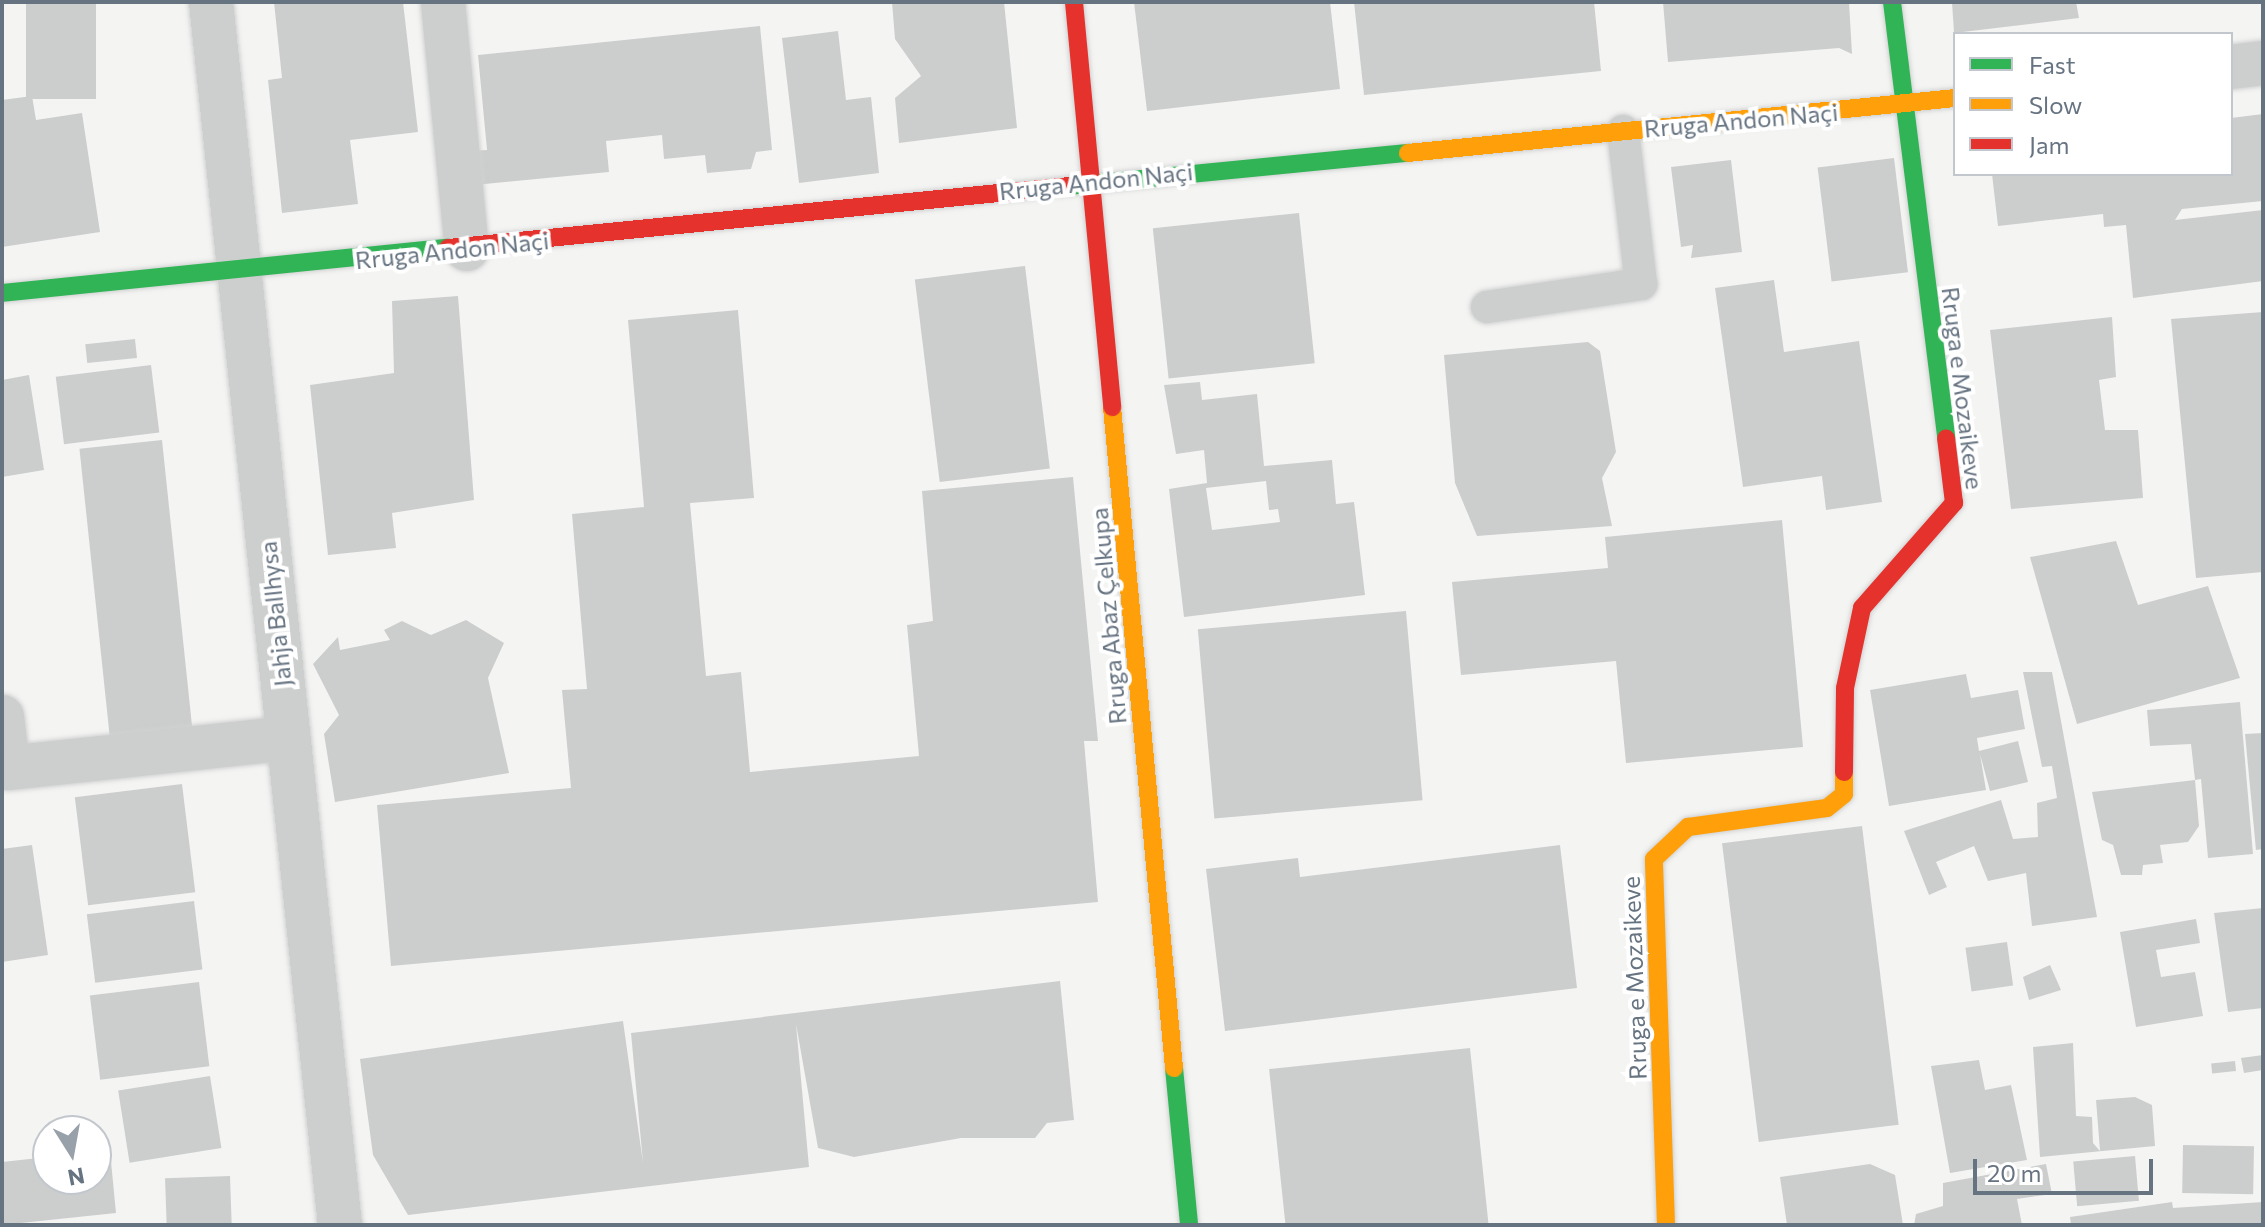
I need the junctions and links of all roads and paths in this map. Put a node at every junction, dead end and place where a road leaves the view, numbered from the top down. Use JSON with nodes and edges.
{"nodes":[{"id":1,"x":211,"y":2,"type":"edge"},
{"id":2,"x":443,"y":2,"type":"edge"},
{"id":3,"x":1074,"y":2,"type":"edge"},
{"id":4,"x":1892,"y":2,"type":"edge"},
{"id":5,"x":2263,"y":63,"type":"edge"},
{"id":6,"x":2233,"y":67,"type":"edge"},
{"id":7,"x":1953,"y":98,"type":"edge"},
{"id":8,"x":1902,"y":104,"type":"junction"},
{"id":9,"x":1623,"y":131,"type":"junction"},
{"id":10,"x":1092,"y":180,"type":"junction"},
{"id":11,"x":467,"y":249,"type":"junction"},
{"id":12,"x":238,"y":271,"type":"junction"},
{"id":13,"x":2,"y":293,"type":"edge"},
{"id":14,"x":1487,"y":307,"type":"dead end"},
{"id":15,"x":2,"y":717,"type":"edge"},
{"id":16,"x":288,"y":738,"type":"junction"},
{"id":17,"x":340,"y":1225,"type":"edge"},
{"id":18,"x":1189,"y":1225,"type":"edge"},
{"id":19,"x":1666,"y":1225,"type":"edge"}],
"edges":[{"from":1,"to":12,"type":"street","name":"Jahja Ballhysa"},
{"from":2,"to":11,"type":"street"},
{"from":3,"to":10,"type":"street","name":"Rruga Abaz Çelkupa"},
{"from":4,"to":8,"type":"street","name":"Rruga e Mozaikeve"},
{"from":5,"to":6,"type":"street"},
{"from":7,"to":8,"type":"street","name":"Rruga Andon Naçi"},
{"from":8,"to":9,"type":"street","name":"Rruga Andon Naçi"},
{"from":8,"to":19,"type":"street","name":"Rruga e Mozaikeve"},
{"from":9,"to":10,"type":"street","name":"Rruga Andon Naçi"},
{"from":9,"to":14,"type":"lane"},
{"from":10,"to":11,"type":"street","name":"Rruga Andon Naçi"},
{"from":10,"to":18,"type":"street","name":"Rruga Abaz Çelkupa"},
{"from":11,"to":12,"type":"street","name":"Rruga Andon Naçi"},
{"from":12,"to":13,"type":"street","name":"Rruga Andon Naçi"},
{"from":12,"to":16,"type":"street","name":"Jahja Ballhysa"},
{"from":15,"to":16,"type":"street"},
{"from":16,"to":17,"type":"street","name":"Jahja Ballhysa"}]}
